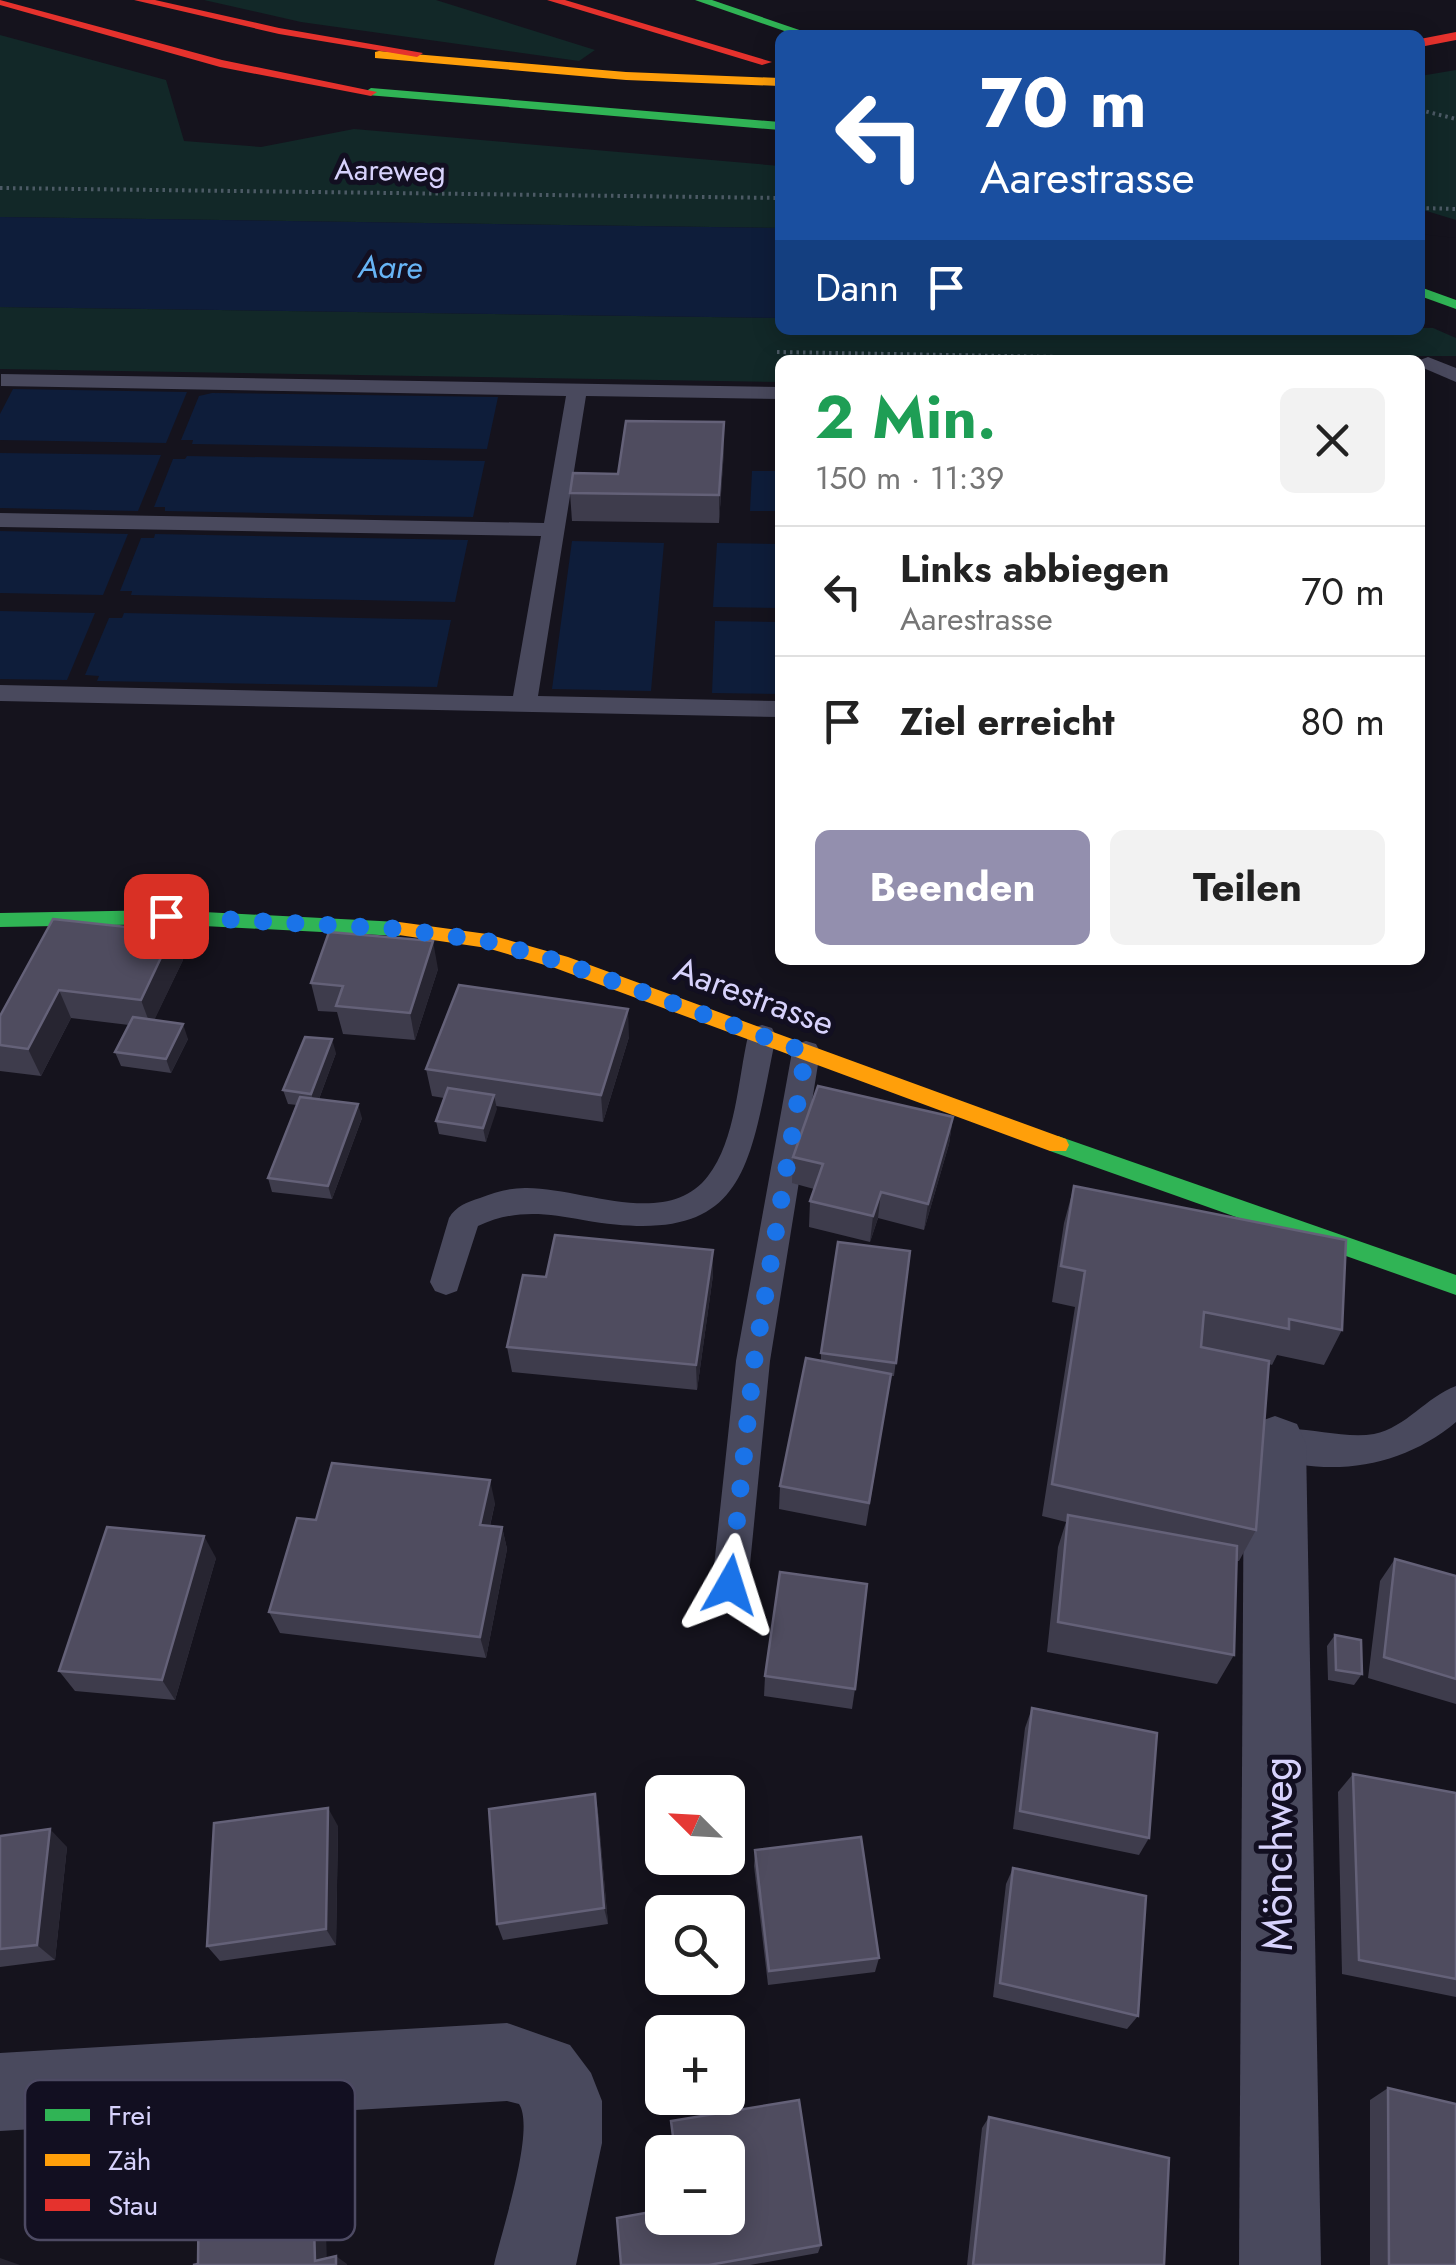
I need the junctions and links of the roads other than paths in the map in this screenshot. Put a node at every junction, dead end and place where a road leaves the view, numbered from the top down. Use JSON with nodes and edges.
{"nodes":[{"id":1,"x":0,"y":0,"type":"edge"},
{"id":2,"x":48,"y":0,"type":"edge"},
{"id":3,"x":140,"y":0,"type":"edge"},
{"id":4,"x":553,"y":0,"type":"edge"},
{"id":5,"x":633,"y":0,"type":"edge"},
{"id":6,"x":701,"y":0,"type":"edge"},
{"id":7,"x":793,"y":30,"type":"edge"},
{"id":8,"x":1456,"y":36,"type":"edge"},
{"id":9,"x":1425,"y":42,"type":"edge"},
{"id":10,"x":775,"y":63,"type":"edge"},
{"id":11,"x":775,"y":63,"type":"edge"},
{"id":12,"x":775,"y":64,"type":"edge"},
{"id":13,"x":517,"y":68,"type":"junction"},
{"id":14,"x":775,"y":126,"type":"edge"},
{"id":15,"x":1425,"y":293,"type":"edge"},
{"id":16,"x":1456,"y":305,"type":"edge"},
{"id":17,"x":1428,"y":363,"type":"dead end"},
{"id":18,"x":1456,"y":376,"type":"edge"},
{"id":19,"x":0,"y":380,"type":"edge"},
{"id":20,"x":577,"y":390,"type":"junction"},
{"id":21,"x":775,"y":393,"type":"edge"},
{"id":22,"x":0,"y":520,"type":"edge"},
{"id":23,"x":551,"y":530,"type":"junction"},
{"id":24,"x":0,"y":693,"type":"edge"},
{"id":25,"x":524,"y":705,"type":"junction"},
{"id":26,"x":775,"y":709,"type":"edge"},
{"id":27,"x":0,"y":920,"type":"edge"},
{"id":28,"x":762,"y":1036,"type":"junction"},
{"id":29,"x":806,"y":1052,"type":"junction"},
{"id":30,"x":446,"y":1282,"type":"dead end"},
{"id":31,"x":1456,"y":1285,"type":"edge"},
{"id":32,"x":1456,"y":1401,"type":"edge"},
{"id":33,"x":1275,"y":1444,"type":"joint"},
{"id":34,"x":730,"y":1585,"type":"dead end"},
{"id":35,"x":203,"y":2080,"type":"edge"},
{"id":36,"x":25,"y":2091,"type":"edge"},
{"id":37,"x":0,"y":2092,"type":"edge"},
{"id":38,"x":535,"y":2265,"type":"edge"},
{"id":39,"x":1280,"y":2265,"type":"edge"}],
"edges":[{"from":1,"to":14,"type":"main road"},
{"from":2,"to":13,"type":"main road"},
{"from":3,"to":13,"type":"main road"},
{"from":4,"to":10,"type":"main road"},
{"from":5,"to":11,"type":"main road"},
{"from":6,"to":7,"type":"main road"},
{"from":8,"to":9,"type":"main road"},
{"from":12,"to":13,"type":"main road"},
{"from":15,"to":16,"type":"main road"},
{"from":17,"to":18,"type":"lane"},
{"from":19,"to":20,"type":"lane"},
{"from":20,"to":21,"type":"lane"},
{"from":20,"to":23,"type":"lane"},
{"from":22,"to":23,"type":"lane"},
{"from":23,"to":25,"type":"lane"},
{"from":24,"to":25,"type":"lane"},
{"from":25,"to":26,"type":"lane"},
{"from":27,"to":28,"type":"main road","name":"Aarestrasse"},
{"from":28,"to":29,"type":"main road","name":"Aarestrasse"},
{"from":28,"to":30,"type":"lane"},
{"from":29,"to":31,"type":"main road","name":"Aarestrasse"},
{"from":29,"to":34,"type":"lane"},
{"from":32,"to":33,"type":"lane"},
{"from":33,"to":39,"type":"street","name":"Mönchweg"},
{"from":35,"to":38,"type":"street"},
{"from":36,"to":37,"type":"street"}]}
